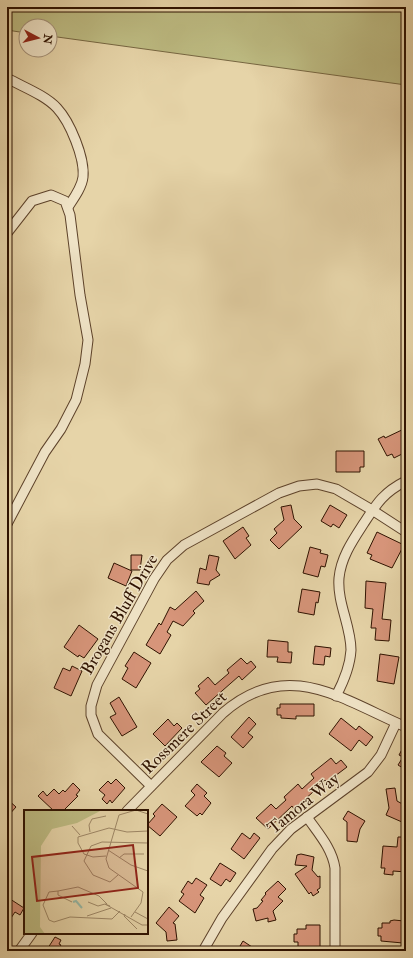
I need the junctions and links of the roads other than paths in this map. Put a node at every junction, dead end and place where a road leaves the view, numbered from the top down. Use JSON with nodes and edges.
{"nodes":[{"id":1,"x":7,"y":78,"type":"edge"},
{"id":2,"x":68,"y":207,"type":"junction"},
{"id":3,"x":7,"y":233,"type":"edge"},
{"id":4,"x":406,"y":481,"type":"edge"},
{"id":5,"x":372,"y":510,"type":"junction"},
{"id":6,"x":7,"y":524,"type":"edge"},
{"id":7,"x":406,"y":532,"type":"edge"},
{"id":8,"x":336,"y":696,"type":"junction"},
{"id":9,"x":396,"y":723,"type":"junction"},
{"id":10,"x":406,"y":728,"type":"edge"},
{"id":11,"x":151,"y":786,"type":"junction"},
{"id":12,"x":128,"y":810,"type":"edge"},
{"id":13,"x":306,"y":817,"type":"junction"},
{"id":14,"x":31,"y":934,"type":"edge"},
{"id":15,"x":20,"y":951,"type":"edge"},
{"id":16,"x":204,"y":951,"type":"edge"},
{"id":17,"x":336,"y":951,"type":"edge"}],
"edges":[{"from":1,"to":2,"type":"street"},
{"from":2,"to":3,"type":"street"},
{"from":2,"to":6,"type":"street"},
{"from":4,"to":5,"type":"street"},
{"from":5,"to":7,"type":"street","name":"Brogans Bluff Drive"},
{"from":5,"to":8,"type":"street"},
{"from":5,"to":11,"type":"street","name":"Brogans Bluff Drive"},
{"from":8,"to":9,"type":"street","name":"Rossmere Street"},
{"from":8,"to":11,"type":"street","name":"Rossmere Street"},
{"from":9,"to":10,"type":"street","name":"Rossmere Street"},
{"from":9,"to":13,"type":"street","name":"Tamora Way"},
{"from":11,"to":12,"type":"street","name":"Rossmere Street"},
{"from":13,"to":16,"type":"street","name":"Tamora Way"},
{"from":13,"to":17,"type":"street"},
{"from":14,"to":15,"type":"street"}]}
